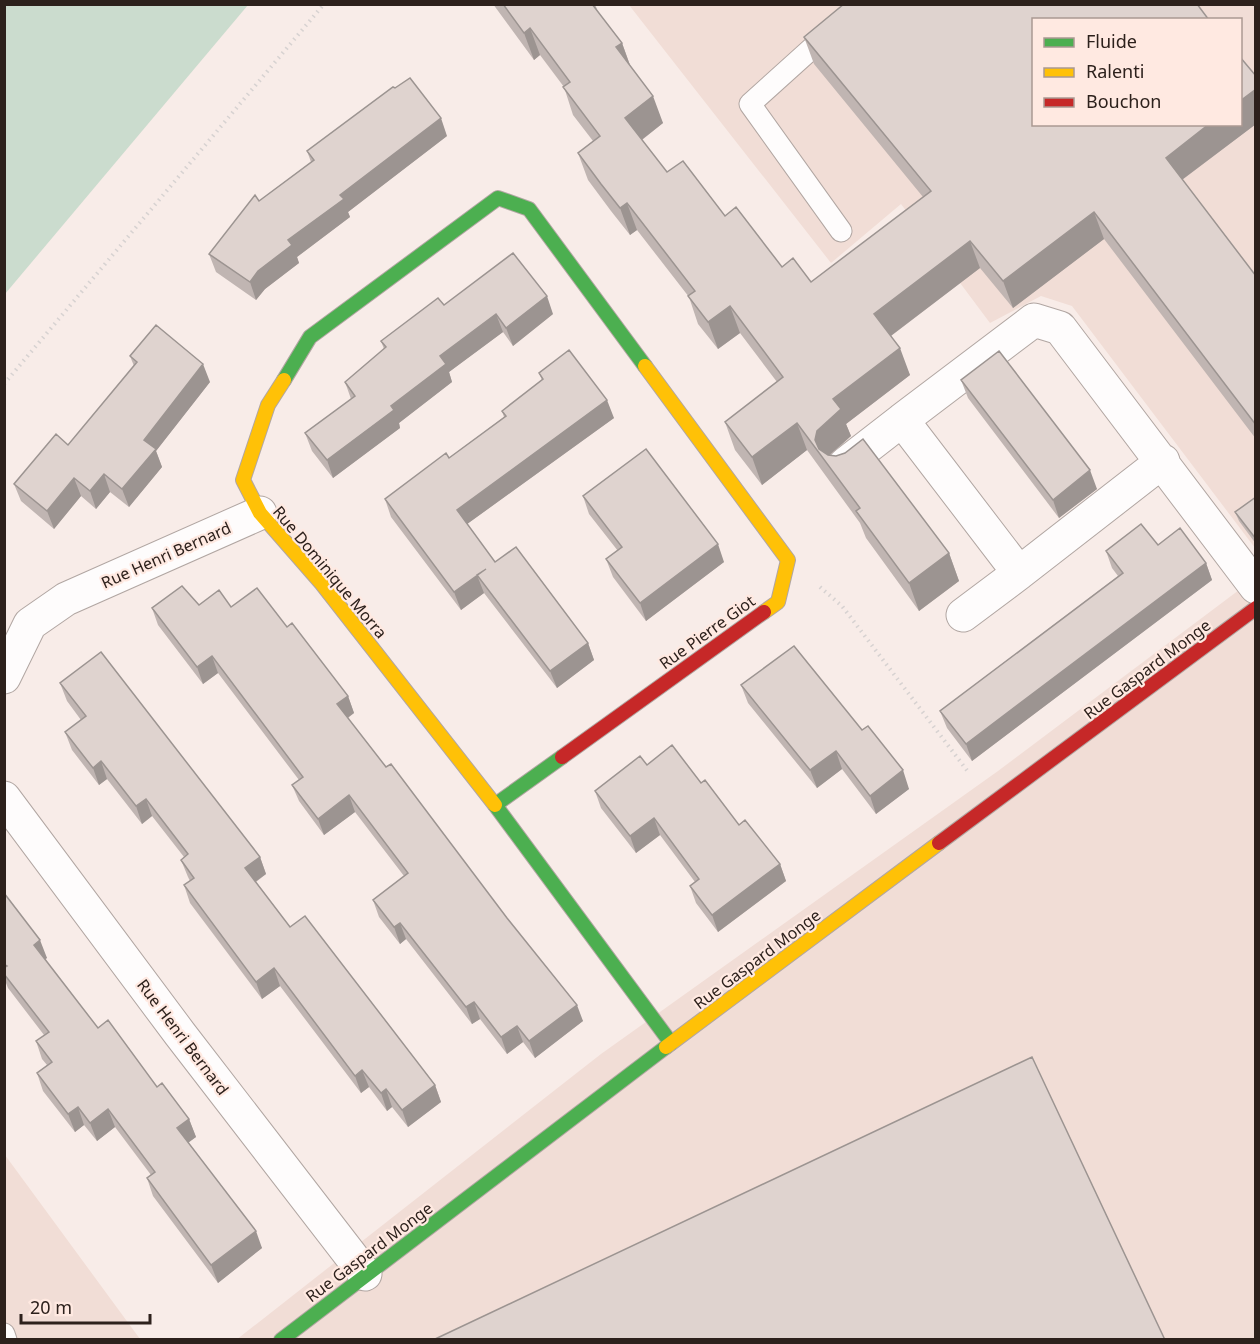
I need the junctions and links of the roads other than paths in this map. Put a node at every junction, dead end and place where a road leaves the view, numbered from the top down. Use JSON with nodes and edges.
{"nodes":[{"id":1,"x":861,"y":4,"type":"edge"},
{"id":2,"x":841,"y":231,"type":"dead end"},
{"id":3,"x":902,"y":420,"type":"junction"},
{"id":4,"x":1162,"y":461,"type":"junction"},
{"id":5,"x":844,"y":465,"type":"edge"},
{"id":6,"x":260,"y":513,"type":"junction"},
{"id":7,"x":788,"y":560,"type":"joint"},
{"id":8,"x":1019,"y":573,"type":"junction"},
{"id":9,"x":1256,"y":587,"type":"edge"},
{"id":10,"x":1256,"y":608,"type":"edge"},
{"id":11,"x":963,"y":615,"type":"dead end"},
{"id":12,"x":4,"y":677,"type":"edge"},
{"id":13,"x":4,"y":798,"type":"edge"},
{"id":14,"x":495,"y":805,"type":"junction"},
{"id":15,"x":671,"y":1043,"type":"junction"},
{"id":16,"x":365,"y":1274,"type":"junction"},
{"id":17,"x":4,"y":1334,"type":"edge"},
{"id":18,"x":6,"y":1340,"type":"edge"},
{"id":19,"x":280,"y":1340,"type":"edge"}],
"edges":[{"from":1,"to":2,"type":"lane"},
{"from":3,"to":4,"type":"street"},
{"from":3,"to":5,"type":"street"},
{"from":3,"to":8,"type":"street"},
{"from":4,"to":8,"type":"street"},
{"from":4,"to":9,"type":"street"},
{"from":6,"to":7,"type":"street","name":"Rue Dominique Morra"},
{"from":6,"to":12,"type":"street","name":"Rue Henri Bernard"},
{"from":6,"to":14,"type":"street","name":"Rue Dominique Morra"},
{"from":7,"to":14,"type":"street","name":"Rue Pierre Giot"},
{"from":8,"to":11,"type":"street"},
{"from":10,"to":15,"type":"street","name":"Rue Gaspard Monge"},
{"from":13,"to":16,"type":"street","name":"Rue Henri Bernard"},
{"from":14,"to":15,"type":"street"},
{"from":15,"to":16,"type":"street","name":"Rue Gaspard Monge"},
{"from":16,"to":19,"type":"street","name":"Rue Gaspard Monge"},
{"from":17,"to":18,"type":"lane"}]}
